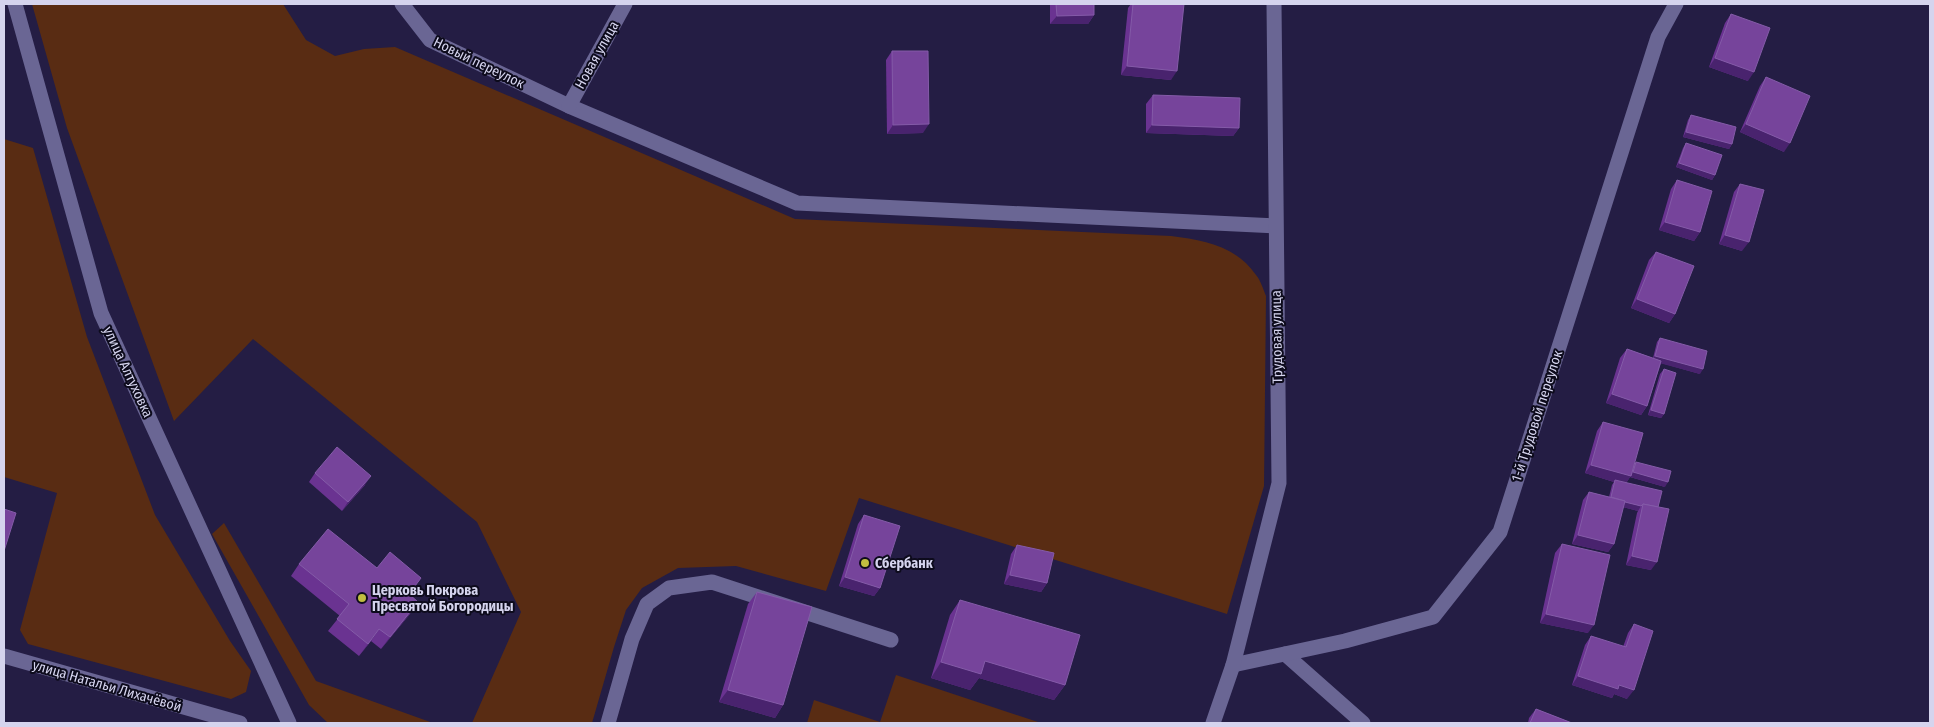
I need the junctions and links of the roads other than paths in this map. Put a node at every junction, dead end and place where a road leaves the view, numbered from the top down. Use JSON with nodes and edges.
{"nodes":[{"id":1,"x":15,"y":4,"type":"edge"},
{"id":2,"x":402,"y":4,"type":"edge"},
{"id":3,"x":625,"y":4,"type":"edge"},
{"id":4,"x":1274,"y":4,"type":"edge"},
{"id":5,"x":1676,"y":4,"type":"edge"},
{"id":6,"x":569,"y":106,"type":"junction"},
{"id":7,"x":1275,"y":226,"type":"junction"},
{"id":8,"x":891,"y":640,"type":"dead end"},
{"id":9,"x":1286,"y":654,"type":"junction"},
{"id":10,"x":4,"y":656,"type":"edge"},
{"id":11,"x":1233,"y":665,"type":"junction"},
{"id":12,"x":240,"y":723,"type":"edge"},
{"id":13,"x":289,"y":723,"type":"edge"},
{"id":14,"x":608,"y":723,"type":"edge"},
{"id":15,"x":1213,"y":723,"type":"edge"},
{"id":16,"x":1363,"y":723,"type":"edge"}],
"edges":[{"from":1,"to":13,"type":"street","name":"улица Алтуховка"},
{"from":2,"to":6,"type":"street","name":"Новый переулок"},
{"from":3,"to":6,"type":"street","name":"Новая улица"},
{"from":4,"to":7,"type":"street","name":"Трудовая улица"},
{"from":5,"to":9,"type":"street","name":"1-й Трудовой переулок"},
{"from":6,"to":7,"type":"street","name":"Новый переулок"},
{"from":7,"to":11,"type":"street","name":"Трудовая улица"},
{"from":8,"to":14,"type":"street"},
{"from":9,"to":11,"type":"street","name":"1-й Трудовой переулок"},
{"from":9,"to":16,"type":"street"},
{"from":10,"to":12,"type":"street","name":"улица Натальи Лихачёвой"},
{"from":11,"to":15,"type":"street","name":"Трудовая улица"}]}
